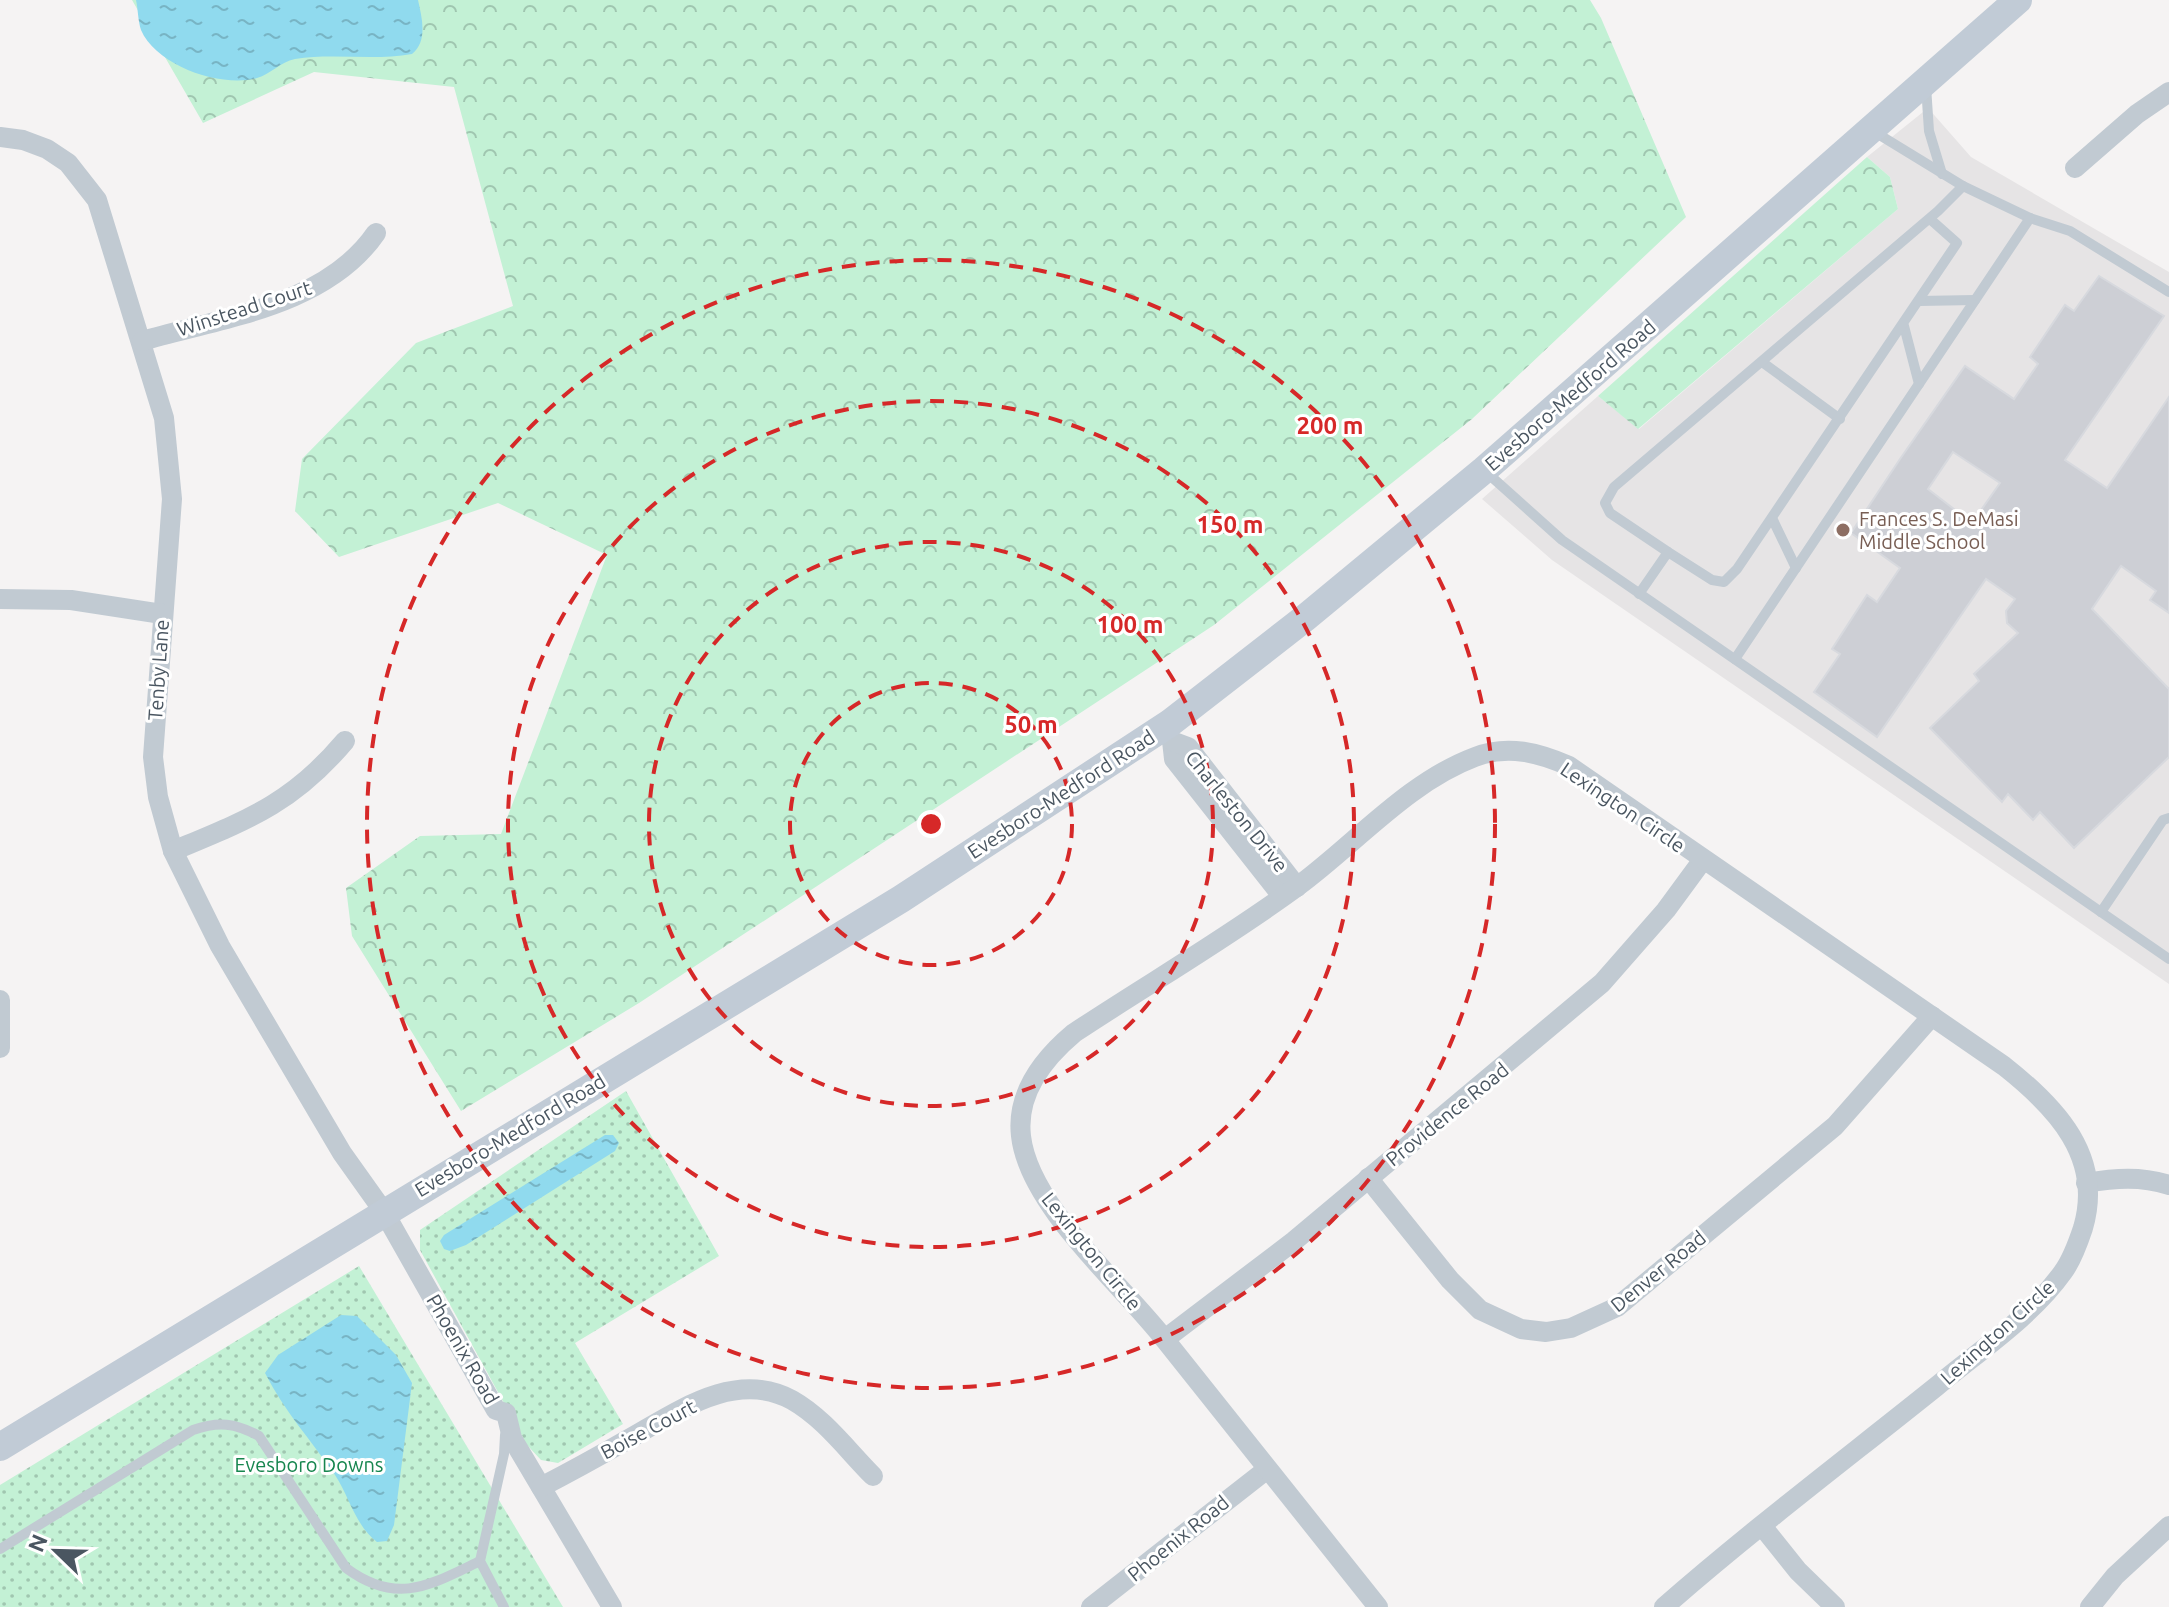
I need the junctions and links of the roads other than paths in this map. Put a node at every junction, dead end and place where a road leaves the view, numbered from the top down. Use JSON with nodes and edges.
{"nodes":[{"id":1,"x":2018,"y":0,"type":"edge"},
{"id":2,"x":1926,"y":83,"type":"junction"},
{"id":3,"x":2169,"y":92,"type":"edge"},
{"id":4,"x":1873,"y":131,"type":"junction"},
{"id":5,"x":0,"y":137,"type":"edge"},
{"id":6,"x":2075,"y":168,"type":"dead end"},
{"id":7,"x":1942,"y":174,"type":"junction"},
{"id":8,"x":1963,"y":186,"type":"junction"},
{"id":9,"x":2030,"y":218,"type":"junction"},
{"id":10,"x":1930,"y":219,"type":"junction"},
{"id":11,"x":376,"y":233,"type":"dead end"},
{"id":12,"x":2169,"y":292,"type":"edge"},
{"id":13,"x":1975,"y":300,"type":"junction"},
{"id":14,"x":1919,"y":301,"type":"junction"},
{"id":15,"x":1904,"y":326,"type":"junction"},
{"id":16,"x":142,"y":341,"type":"junction"},
{"id":17,"x":1762,"y":362,"type":"junction"},
{"id":18,"x":1919,"y":384,"type":"junction"},
{"id":19,"x":1840,"y":419,"type":"junction"},
{"id":20,"x":1484,"y":470,"type":"junction"},
{"id":21,"x":1772,"y":518,"type":"junction"},
{"id":22,"x":1668,"y":552,"type":"junction"},
{"id":23,"x":1796,"y":568,"type":"junction"},
{"id":24,"x":1639,"y":594,"type":"junction"},
{"id":25,"x":0,"y":599,"type":"edge"},
{"id":26,"x":162,"y":614,"type":"junction"},
{"id":27,"x":1735,"y":659,"type":"junction"},
{"id":28,"x":1168,"y":735,"type":"junction"},
{"id":29,"x":345,"y":741,"type":"dead end"},
{"id":30,"x":2169,"y":818,"type":"edge"},
{"id":31,"x":173,"y":851,"type":"junction"},
{"id":32,"x":1702,"y":861,"type":"junction"},
{"id":33,"x":1289,"y":892,"type":"junction"},
{"id":34,"x":2101,"y":912,"type":"junction"},
{"id":35,"x":2169,"y":959,"type":"edge"},
{"id":36,"x":0,"y":1000,"type":"edge"},
{"id":37,"x":1932,"y":1016,"type":"junction"},
{"id":38,"x":0,"y":1048,"type":"edge"},
{"id":39,"x":1368,"y":1178,"type":"junction"},
{"id":40,"x":2086,"y":1183,"type":"junction"},
{"id":41,"x":2169,"y":1185,"type":"edge"},
{"id":42,"x":384,"y":1212,"type":"junction"},
{"id":43,"x":1165,"y":1339,"type":"junction"},
{"id":44,"x":506,"y":1413,"type":"junction"},
{"id":45,"x":0,"y":1447,"type":"edge"},
{"id":46,"x":1266,"y":1470,"type":"junction"},
{"id":47,"x":873,"y":1476,"type":"dead end"},
{"id":48,"x":541,"y":1487,"type":"junction"},
{"id":49,"x":1762,"y":1526,"type":"junction"},
{"id":50,"x":2169,"y":1526,"type":"edge"},
{"id":51,"x":0,"y":1549,"type":"edge"},
{"id":52,"x":480,"y":1561,"type":"junction"},
{"id":53,"x":504,"y":1607,"type":"edge"},
{"id":54,"x":612,"y":1607,"type":"edge"},
{"id":55,"x":1091,"y":1607,"type":"edge"},
{"id":56,"x":1378,"y":1607,"type":"edge"},
{"id":57,"x":1664,"y":1607,"type":"edge"},
{"id":58,"x":1835,"y":1607,"type":"edge"},
{"id":59,"x":2090,"y":1607,"type":"edge"}],
"edges":[{"from":1,"to":2,"type":"street","name":"Evesboro-Medford Road"},
{"from":2,"to":4,"type":"street","name":"Evesboro-Medford Road"},
{"from":2,"to":7,"type":"lane"},
{"from":3,"to":6,"type":"street"},
{"from":4,"to":7,"type":"lane"},
{"from":4,"to":20,"type":"street","name":"Evesboro-Medford Road"},
{"from":5,"to":16,"type":"street","name":"Tenby Lane"},
{"from":7,"to":8,"type":"lane"},
{"from":8,"to":9,"type":"lane"},
{"from":8,"to":10,"type":"lane"},
{"from":9,"to":12,"type":"lane"},
{"from":9,"to":13,"type":"lane"},
{"from":10,"to":14,"type":"lane"},
{"from":10,"to":17,"type":"lane"},
{"from":11,"to":16,"type":"street","name":"Winstead Court"},
{"from":13,"to":14,"type":"lane"},
{"from":13,"to":18,"type":"lane"},
{"from":14,"to":15,"type":"lane"},
{"from":15,"to":18,"type":"lane"},
{"from":15,"to":19,"type":"lane"},
{"from":16,"to":26,"type":"street","name":"Tenby Lane"},
{"from":17,"to":19,"type":"lane"},
{"from":17,"to":22,"type":"lane"},
{"from":18,"to":23,"type":"lane"},
{"from":19,"to":21,"type":"lane"},
{"from":20,"to":24,"type":"lane"},
{"from":20,"to":28,"type":"street","name":"Evesboro-Medford Road"},
{"from":21,"to":22,"type":"lane"},
{"from":21,"to":23,"type":"lane"},
{"from":22,"to":24,"type":"lane"},
{"from":23,"to":27,"type":"lane"},
{"from":24,"to":27,"type":"lane"},
{"from":25,"to":26,"type":"street"},
{"from":26,"to":31,"type":"street","name":"Tenby Lane"},
{"from":27,"to":34,"type":"lane"},
{"from":28,"to":33,"type":"street","name":"Charleston Drive"},
{"from":28,"to":42,"type":"street","name":"Evesboro-Medford Road"},
{"from":29,"to":31,"type":"street"},
{"from":30,"to":34,"type":"lane"},
{"from":31,"to":42,"type":"street","name":"Tenby Lane"},
{"from":32,"to":33,"type":"street","name":"Lexington Circle"},
{"from":32,"to":37,"type":"street","name":"Lexington Circle"},
{"from":32,"to":39,"type":"street","name":"Providence Road"},
{"from":33,"to":43,"type":"street","name":"Lexington Circle"},
{"from":34,"to":35,"type":"lane"},
{"from":36,"to":38,"type":"street"},
{"from":37,"to":39,"type":"street","name":"Denver Road"},
{"from":37,"to":40,"type":"street","name":"Lexington Circle"},
{"from":39,"to":43,"type":"street","name":"Providence Road"},
{"from":40,"to":41,"type":"street"},
{"from":40,"to":49,"type":"street","name":"Lexington Circle"},
{"from":42,"to":44,"type":"street","name":"Phoenix Road"},
{"from":42,"to":45,"type":"street","name":"Evesboro-Medford Road"},
{"from":43,"to":46,"type":"street","name":"Lexington Circle"},
{"from":44,"to":48,"type":"street","name":"Phoenix Road"},
{"from":44,"to":52,"type":"lane"},
{"from":46,"to":55,"type":"street","name":"Phoenix Road"},
{"from":46,"to":56,"type":"street","name":"Lexington Circle"},
{"from":47,"to":48,"type":"street","name":"Boise Court"},
{"from":48,"to":54,"type":"street","name":"Phoenix Road"},
{"from":49,"to":57,"type":"street","name":"Lexington Circle"},
{"from":49,"to":58,"type":"street"},
{"from":50,"to":59,"type":"street"},
{"from":51,"to":52,"type":"lane"},
{"from":52,"to":53,"type":"lane"}]}
